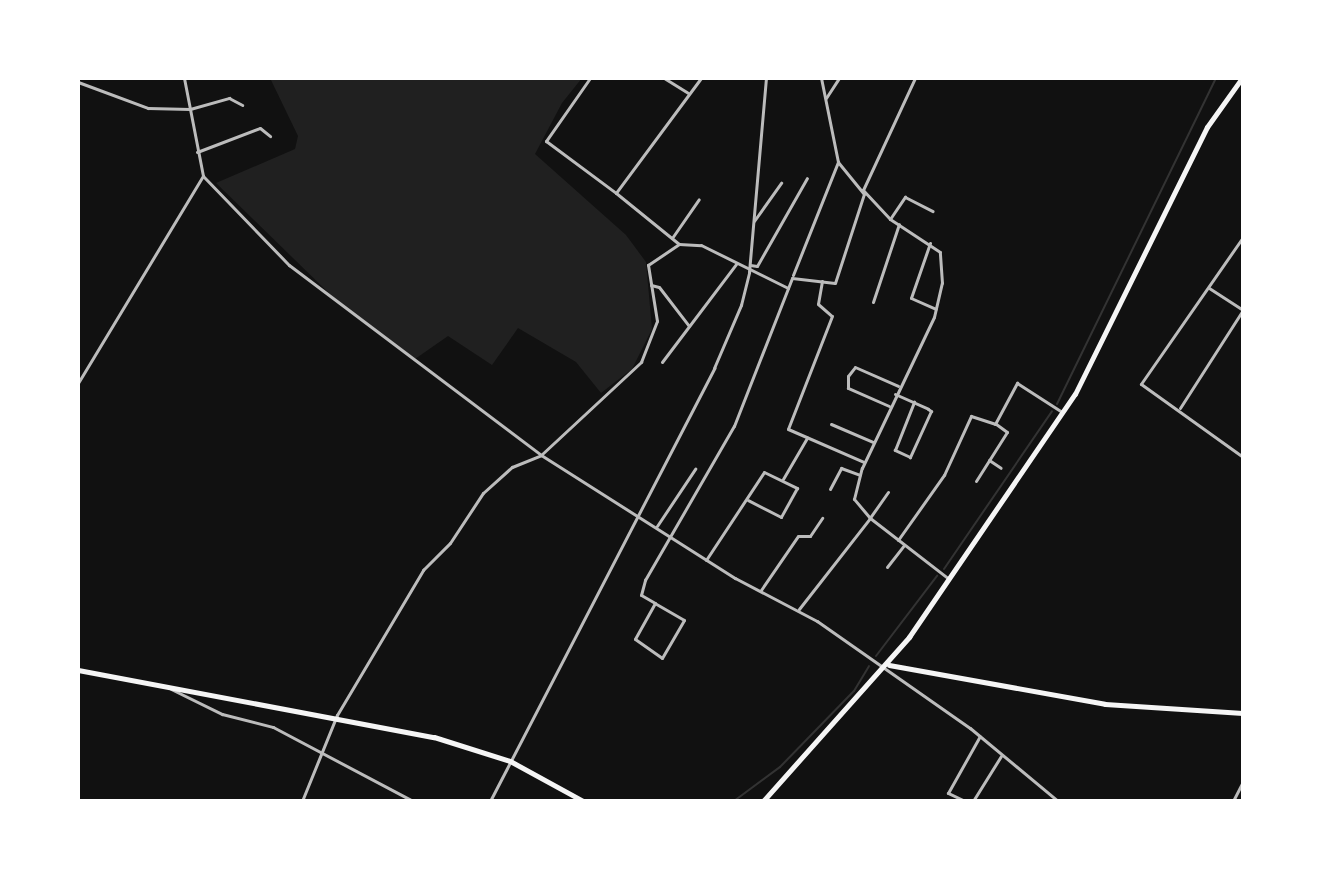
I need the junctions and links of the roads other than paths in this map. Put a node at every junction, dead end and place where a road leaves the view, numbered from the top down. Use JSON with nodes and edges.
{"nodes":[{"id":1,"x":184,"y":78,"type":"edge"},
{"id":2,"x":590,"y":78,"type":"edge"},
{"id":3,"x":664,"y":78,"type":"edge"},
{"id":4,"x":701,"y":78,"type":"edge"},
{"id":5,"x":766,"y":78,"type":"edge"},
{"id":6,"x":821,"y":78,"type":"edge"},
{"id":7,"x":839,"y":78,"type":"edge"},
{"id":8,"x":915,"y":78,"type":"edge"},
{"id":9,"x":1242,"y":78,"type":"edge"},
{"id":10,"x":78,"y":82,"type":"edge"},
{"id":11,"x":688,"y":93,"type":"junction"},
{"id":12,"x":826,"y":99,"type":"junction"},
{"id":13,"x":242,"y":105,"type":"dead end"},
{"id":14,"x":190,"y":109,"type":"junction"},
{"id":15,"x":270,"y":136,"type":"dead end"},
{"id":16,"x":197,"y":152,"type":"junction"},
{"id":17,"x":838,"y":162,"type":"junction"},
{"id":18,"x":203,"y":176,"type":"junction"},
{"id":19,"x":807,"y":178,"type":"dead end"},
{"id":20,"x":781,"y":183,"type":"dead end"},
{"id":21,"x":616,"y":193,"type":"junction"},
{"id":22,"x":864,"y":194,"type":"junction"},
{"id":23,"x":699,"y":199,"type":"dead end"},
{"id":24,"x":933,"y":211,"type":"dead end"},
{"id":25,"x":890,"y":219,"type":"junction"},
{"id":26,"x":754,"y":221,"type":"junction"},
{"id":27,"x":899,"y":224,"type":"junction"},
{"id":28,"x":1243,"y":237,"type":"edge"},
{"id":29,"x":672,"y":238,"type":"junction"},
{"id":30,"x":930,"y":243,"type":"junction"},
{"id":31,"x":679,"y":244,"type":"junction"},
{"id":32,"x":736,"y":264,"type":"junction"},
{"id":33,"x":749,"y":265,"type":"junction"},
{"id":34,"x":749,"y":272,"type":"junction"},
{"id":35,"x":792,"y":278,"type":"junction"},
{"id":36,"x":822,"y":281,"type":"junction"},
{"id":37,"x":651,"y":285,"type":"junction"},
{"id":38,"x":788,"y":288,"type":"junction"},
{"id":39,"x":1208,"y":288,"type":"junction"},
{"id":40,"x":873,"y":302,"type":"dead end"},
{"id":41,"x":936,"y":309,"type":"junction"},
{"id":42,"x":1243,"y":310,"type":"edge"},
{"id":43,"x":689,"y":326,"type":"junction"},
{"id":44,"x":662,"y":362,"type":"dead end"},
{"id":45,"x":78,"y":383,"type":"edge"},
{"id":46,"x":898,"y":386,"type":"junction"},
{"id":47,"x":895,"y":394,"type":"junction"},
{"id":48,"x":914,"y":402,"type":"junction"},
{"id":49,"x":889,"y":406,"type":"junction"},
{"id":50,"x":1180,"y":408,"type":"junction"},
{"id":51,"x":1062,"y":412,"type":"junction"},
{"id":52,"x":831,"y":424,"type":"dead end"},
{"id":53,"x":995,"y":424,"type":"junction"},
{"id":54,"x":807,"y":438,"type":"junction"},
{"id":55,"x":873,"y":442,"type":"junction"},
{"id":56,"x":541,"y":455,"type":"junction"},
{"id":57,"x":1243,"y":457,"type":"edge"},
{"id":58,"x":989,"y":460,"type":"junction"},
{"id":59,"x":864,"y":463,"type":"junction"},
{"id":60,"x":1001,"y":468,"type":"dead end"},
{"id":61,"x":695,"y":469,"type":"dead end"},
{"id":62,"x":860,"y":475,"type":"junction"},
{"id":63,"x":783,"y":479,"type":"junction"},
{"id":64,"x":976,"y":481,"type":"dead end"},
{"id":65,"x":830,"y":489,"type":"dead end"},
{"id":66,"x":888,"y":492,"type":"dead end"},
{"id":67,"x":748,"y":500,"type":"junction"},
{"id":68,"x":636,"y":515,"type":"junction"},
{"id":69,"x":822,"y":518,"type":"dead end"},
{"id":70,"x":870,"y":518,"type":"junction"},
{"id":71,"x":656,"y":526,"type":"junction"},
{"id":72,"x":670,"y":536,"type":"junction"},
{"id":73,"x":898,"y":540,"type":"junction"},
{"id":74,"x":904,"y":545,"type":"junction"},
{"id":75,"x":706,"y":560,"type":"junction"},
{"id":76,"x":887,"y":567,"type":"dead end"},
{"id":77,"x":949,"y":579,"type":"junction"},
{"id":78,"x":760,"y":591,"type":"junction"},
{"id":79,"x":655,"y":603,"type":"junction"},
{"id":80,"x":799,"y":609,"type":"junction"},
{"id":81,"x":882,"y":669,"type":"junction"},
{"id":82,"x":78,"y":670,"type":"edge"},
{"id":83,"x":164,"y":686,"type":"junction"},
{"id":84,"x":1243,"y":713,"type":"edge"},
{"id":85,"x":337,"y":715,"type":"junction"},
{"id":86,"x":980,"y":736,"type":"junction"},
{"id":87,"x":320,"y":751,"type":"junction"},
{"id":88,"x":1001,"y":756,"type":"junction"},
{"id":89,"x":510,"y":761,"type":"junction"},
{"id":90,"x":1243,"y":781,"type":"edge"},
{"id":91,"x":302,"y":801,"type":"edge"},
{"id":92,"x":413,"y":801,"type":"edge"},
{"id":93,"x":490,"y":801,"type":"edge"},
{"id":94,"x":583,"y":801,"type":"edge"},
{"id":95,"x":763,"y":801,"type":"edge"},
{"id":96,"x":965,"y":801,"type":"edge"},
{"id":97,"x":973,"y":801,"type":"edge"},
{"id":98,"x":1058,"y":801,"type":"edge"},
{"id":99,"x":1233,"y":801,"type":"edge"}],
"edges":[{"from":1,"to":14,"type":"street"},
{"from":2,"to":21,"type":"street"},
{"from":3,"to":11,"type":"street"},
{"from":4,"to":11,"type":"street"},
{"from":5,"to":26,"type":"street"},
{"from":6,"to":12,"type":"street"},
{"from":7,"to":12,"type":"street"},
{"from":8,"to":22,"type":"street"},
{"from":9,"to":51,"type":"main road"},
{"from":10,"to":14,"type":"street"},
{"from":11,"to":21,"type":"street"},
{"from":12,"to":17,"type":"street"},
{"from":13,"to":14,"type":"street"},
{"from":14,"to":16,"type":"street"},
{"from":15,"to":16,"type":"street"},
{"from":16,"to":18,"type":"street"},
{"from":17,"to":22,"type":"street"},
{"from":17,"to":35,"type":"street"},
{"from":18,"to":45,"type":"street"},
{"from":18,"to":56,"type":"street"},
{"from":19,"to":33,"type":"street"},
{"from":20,"to":26,"type":"street"},
{"from":21,"to":29,"type":"street"},
{"from":22,"to":25,"type":"street"},
{"from":22,"to":36,"type":"street"},
{"from":23,"to":29,"type":"street"},
{"from":24,"to":25,"type":"street"},
{"from":25,"to":27,"type":"street"},
{"from":26,"to":33,"type":"street"},
{"from":27,"to":30,"type":"street"},
{"from":27,"to":40,"type":"street"},
{"from":28,"to":39,"type":"street"},
{"from":29,"to":31,"type":"street"},
{"from":30,"to":41,"type":"street"},
{"from":30,"to":41,"type":"street"},
{"from":31,"to":32,"type":"street"},
{"from":31,"to":37,"type":"street"},
{"from":32,"to":34,"type":"street"},
{"from":32,"to":43,"type":"street"},
{"from":33,"to":34,"type":"street"},
{"from":34,"to":38,"type":"street"},
{"from":34,"to":68,"type":"street"},
{"from":35,"to":36,"type":"street"},
{"from":35,"to":38,"type":"street"},
{"from":36,"to":54,"type":"street"},
{"from":37,"to":43,"type":"street"},
{"from":37,"to":56,"type":"street"},
{"from":38,"to":72,"type":"street"},
{"from":39,"to":42,"type":"street"},
{"from":39,"to":50,"type":"street"},
{"from":41,"to":46,"type":"street"},
{"from":42,"to":50,"type":"street"},
{"from":43,"to":44,"type":"street"},
{"from":46,"to":47,"type":"street"},
{"from":46,"to":49,"type":"street"},
{"from":47,"to":48,"type":"street"},
{"from":47,"to":49,"type":"street"},
{"from":48,"to":48,"type":"street"},
{"from":49,"to":55,"type":"street"},
{"from":50,"to":57,"type":"street"},
{"from":51,"to":53,"type":"street"},
{"from":51,"to":77,"type":"main road"},
{"from":52,"to":55,"type":"street"},
{"from":53,"to":58,"type":"street"},
{"from":53,"to":73,"type":"street"},
{"from":54,"to":59,"type":"street"},
{"from":54,"to":63,"type":"street"},
{"from":55,"to":59,"type":"street"},
{"from":56,"to":68,"type":"street"},
{"from":56,"to":85,"type":"street"},
{"from":58,"to":60,"type":"street"},
{"from":58,"to":64,"type":"street"},
{"from":59,"to":62,"type":"street"},
{"from":61,"to":71,"type":"street"},
{"from":62,"to":65,"type":"street"},
{"from":62,"to":70,"type":"street"},
{"from":63,"to":67,"type":"street"},
{"from":63,"to":67,"type":"street"},
{"from":66,"to":70,"type":"street"},
{"from":67,"to":75,"type":"street"},
{"from":68,"to":71,"type":"street"},
{"from":68,"to":89,"type":"street"},
{"from":69,"to":78,"type":"street"},
{"from":70,"to":73,"type":"street"},
{"from":70,"to":80,"type":"street"},
{"from":71,"to":72,"type":"street"},
{"from":72,"to":75,"type":"street"},
{"from":72,"to":79,"type":"street"},
{"from":73,"to":74,"type":"street"},
{"from":74,"to":76,"type":"street"},
{"from":74,"to":77,"type":"street"},
{"from":75,"to":78,"type":"street"},
{"from":77,"to":81,"type":"main road"},
{"from":78,"to":80,"type":"street"},
{"from":79,"to":79,"type":"street"},
{"from":80,"to":81,"type":"street"},
{"from":81,"to":84,"type":"main road"},
{"from":81,"to":86,"type":"street"},
{"from":81,"to":95,"type":"main road"},
{"from":82,"to":83,"type":"main road"},
{"from":83,"to":85,"type":"main road"},
{"from":83,"to":87,"type":"street"},
{"from":85,"to":87,"type":"street"},
{"from":85,"to":89,"type":"main road"},
{"from":86,"to":88,"type":"street"},
{"from":86,"to":96,"type":"street"},
{"from":87,"to":91,"type":"street"},
{"from":87,"to":92,"type":"street"},
{"from":88,"to":97,"type":"street"},
{"from":88,"to":98,"type":"street"},
{"from":89,"to":93,"type":"street"},
{"from":89,"to":94,"type":"main road"},
{"from":90,"to":99,"type":"street"}]}
